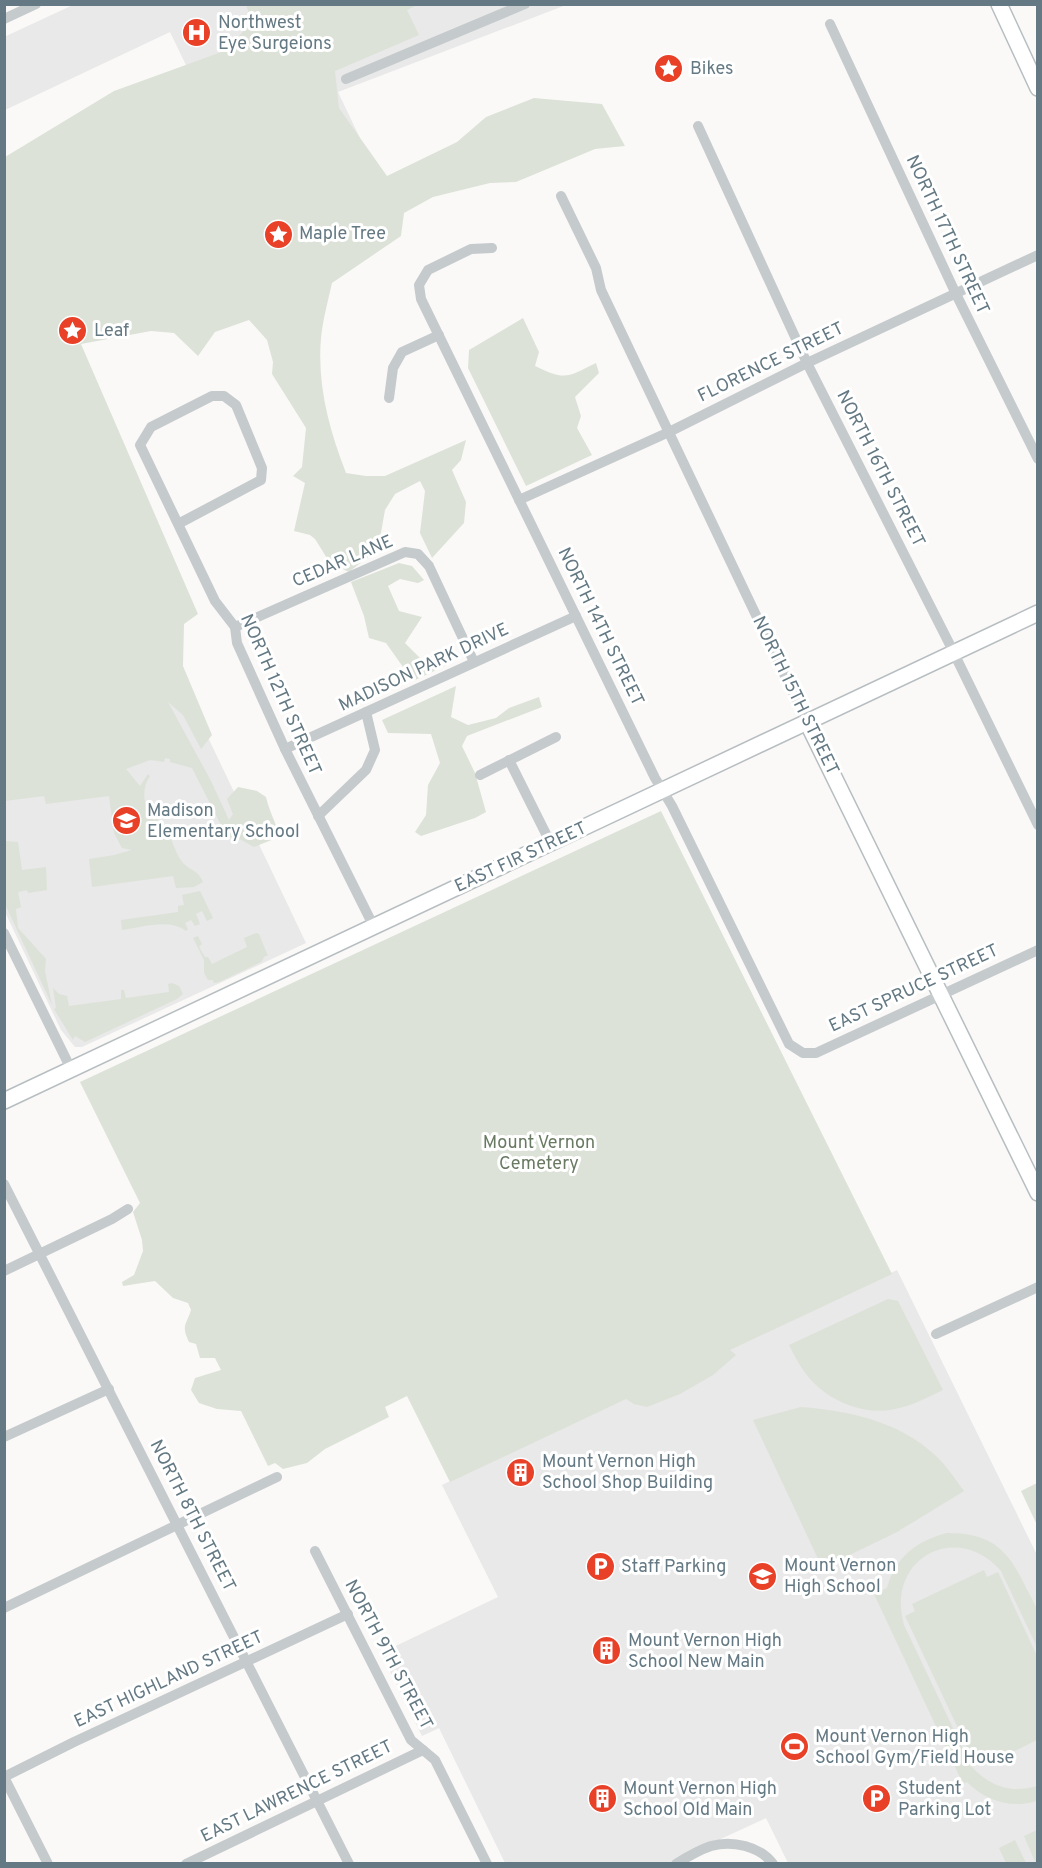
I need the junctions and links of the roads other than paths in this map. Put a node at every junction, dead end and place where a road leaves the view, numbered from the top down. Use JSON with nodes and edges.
{"nodes":[{"id":1,"x":36,"y":4,"type":"edge"},
{"id":2,"x":525,"y":4,"type":"edge"},
{"id":3,"x":999,"y":4,"type":"edge"},
{"id":4,"x":4,"y":19,"type":"edge"},
{"id":5,"x":830,"y":24,"type":"dead end"},
{"id":6,"x":1032,"y":61,"type":"edge"},
{"id":7,"x":346,"y":79,"type":"dead end"},
{"id":8,"x":1038,"y":88,"type":"edge"},
{"id":9,"x":698,"y":126,"type":"dead end"},
{"id":10,"x":561,"y":196,"type":"dead end"},
{"id":11,"x":492,"y":248,"type":"dead end"},
{"id":12,"x":1038,"y":255,"type":"edge"},
{"id":13,"x":954,"y":292,"type":"junction"},
{"id":14,"x":439,"y":335,"type":"junction"},
{"id":15,"x":807,"y":363,"type":"junction"},
{"id":16,"x":388,"y":399,"type":"dead end"},
{"id":17,"x":669,"y":432,"type":"junction"},
{"id":18,"x":1038,"y":459,"type":"edge"},
{"id":19,"x":519,"y":501,"type":"junction"},
{"id":20,"x":178,"y":524,"type":"junction"},
{"id":21,"x":1038,"y":613,"type":"edge"},
{"id":22,"x":576,"y":616,"type":"junction"},
{"id":23,"x":235,"y":627,"type":"junction"},
{"id":24,"x":954,"y":653,"type":"junction"},
{"id":25,"x":474,"y":662,"type":"junction"},
{"id":26,"x":366,"y":712,"type":"junction"},
{"id":27,"x":807,"y":722,"type":"junction"},
{"id":28,"x":556,"y":737,"type":"dead end"},
{"id":29,"x":285,"y":749,"type":"junction"},
{"id":30,"x":509,"y":760,"type":"junction"},
{"id":31,"x":480,"y":775,"type":"dead end"},
{"id":32,"x":663,"y":791,"type":"junction"},
{"id":33,"x":318,"y":816,"type":"junction"},
{"id":34,"x":1038,"y":825,"type":"edge"},
{"id":35,"x":551,"y":844,"type":"junction"},
{"id":36,"x":374,"y":927,"type":"junction"},
{"id":37,"x":4,"y":933,"type":"edge"},
{"id":38,"x":1038,"y":950,"type":"edge"},
{"id":39,"x":940,"y":996,"type":"junction"},
{"id":40,"x":803,"y":1053,"type":"joint"},
{"id":41,"x":71,"y":1070,"type":"junction"},
{"id":42,"x":4,"y":1101,"type":"edge"},
{"id":43,"x":4,"y":1184,"type":"edge"},
{"id":44,"x":1038,"y":1194,"type":"edge"},
{"id":45,"x":128,"y":1209,"type":"dead end"},
{"id":46,"x":41,"y":1254,"type":"junction"},
{"id":47,"x":4,"y":1271,"type":"edge"},
{"id":48,"x":1038,"y":1287,"type":"edge"},
{"id":49,"x":936,"y":1334,"type":"dead end"},
{"id":50,"x":109,"y":1389,"type":"junction"},
{"id":51,"x":4,"y":1437,"type":"edge"},
{"id":52,"x":277,"y":1477,"type":"dead end"},
{"id":53,"x":178,"y":1524,"type":"junction"},
{"id":54,"x":315,"y":1551,"type":"dead end"},
{"id":55,"x":4,"y":1608,"type":"edge"},
{"id":56,"x":348,"y":1614,"type":"junction"},
{"id":57,"x":247,"y":1661,"type":"junction"},
{"id":58,"x":423,"y":1750,"type":"junction"},
{"id":59,"x":4,"y":1777,"type":"edge"},
{"id":60,"x":317,"y":1801,"type":"junction"},
{"id":61,"x":193,"y":1862,"type":"edge"},
{"id":62,"x":48,"y":1863,"type":"edge"},
{"id":63,"x":349,"y":1863,"type":"edge"},
{"id":64,"x":487,"y":1863,"type":"edge"},
{"id":65,"x":676,"y":1863,"type":"edge"},
{"id":66,"x":773,"y":1863,"type":"edge"}],
"edges":[{"from":1,"to":4,"type":"street"},
{"from":2,"to":7,"type":"street"},
{"from":3,"to":6,"type":"street"},
{"from":5,"to":13,"type":"street","name":"NORTH 17TH STREET"},
{"from":6,"to":8,"type":"street"},
{"from":9,"to":15,"type":"street","name":"NORTH 16TH STREET"},
{"from":10,"to":17,"type":"street","name":"NORTH 15TH STREET"},
{"from":11,"to":14,"type":"street","name":"NORTH 14TH STREET"},
{"from":12,"to":13,"type":"street","name":"FLORENCE STREET"},
{"from":13,"to":15,"type":"street","name":"FLORENCE STREET"},
{"from":13,"to":18,"type":"street","name":"NORTH 17TH STREET"},
{"from":14,"to":16,"type":"street"},
{"from":14,"to":19,"type":"street","name":"NORTH 14TH STREET"},
{"from":15,"to":17,"type":"street","name":"FLORENCE STREET"},
{"from":15,"to":24,"type":"street","name":"NORTH 16TH STREET"},
{"from":17,"to":19,"type":"street","name":"FLORENCE STREET"},
{"from":17,"to":27,"type":"street","name":"NORTH 15TH STREET"},
{"from":19,"to":22,"type":"street","name":"NORTH 14TH STREET"},
{"from":20,"to":20,"type":"street","name":"NORTH 12TH STREET"},
{"from":20,"to":23,"type":"street","name":"NORTH 12TH STREET"},
{"from":21,"to":24,"type":"street","name":"EAST FIR STREET"},
{"from":22,"to":25,"type":"street","name":"MADISON PARK DRIVE"},
{"from":22,"to":32,"type":"street","name":"NORTH 14TH STREET"},
{"from":23,"to":25,"type":"street","name":"CEDAR LANE"},
{"from":23,"to":29,"type":"street","name":"NORTH 12TH STREET"},
{"from":24,"to":27,"type":"street","name":"EAST FIR STREET"},
{"from":24,"to":34,"type":"street","name":"NORTH 16TH STREET"},
{"from":25,"to":26,"type":"street","name":"MADISON PARK DRIVE"},
{"from":26,"to":29,"type":"street","name":"MADISON PARK DRIVE"},
{"from":26,"to":33,"type":"street"},
{"from":27,"to":32,"type":"street","name":"EAST FIR STREET"},
{"from":27,"to":39,"type":"street","name":"NORTH 15TH STREET"},
{"from":28,"to":30,"type":"street"},
{"from":29,"to":33,"type":"street","name":"NORTH 12TH STREET"},
{"from":30,"to":31,"type":"street"},
{"from":30,"to":35,"type":"street"},
{"from":32,"to":35,"type":"street","name":"EAST FIR STREET"},
{"from":32,"to":40,"type":"street","name":"NORTH 14TH STREET"},
{"from":33,"to":36,"type":"street","name":"NORTH 12TH STREET"},
{"from":35,"to":36,"type":"street","name":"EAST FIR STREET"},
{"from":36,"to":41,"type":"street","name":"EAST FIR STREET"},
{"from":37,"to":41,"type":"street"},
{"from":38,"to":39,"type":"street","name":"EAST SPRUCE STREET"},
{"from":39,"to":40,"type":"street","name":"EAST SPRUCE STREET"},
{"from":39,"to":44,"type":"street","name":"NORTH 15TH STREET"},
{"from":41,"to":42,"type":"street","name":"EAST FIR STREET"},
{"from":43,"to":46,"type":"street","name":"NORTH 8TH STREET"},
{"from":45,"to":46,"type":"street"},
{"from":46,"to":47,"type":"street"},
{"from":46,"to":50,"type":"street","name":"NORTH 8TH STREET"},
{"from":48,"to":49,"type":"street"},
{"from":50,"to":51,"type":"street"},
{"from":50,"to":53,"type":"street","name":"NORTH 8TH STREET"},
{"from":52,"to":53,"type":"street"},
{"from":53,"to":55,"type":"street"},
{"from":53,"to":57,"type":"street","name":"NORTH 8TH STREET"},
{"from":54,"to":56,"type":"street","name":"NORTH 9TH STREET"},
{"from":56,"to":57,"type":"street","name":"EAST HIGHLAND STREET"},
{"from":56,"to":58,"type":"street","name":"NORTH 9TH STREET"},
{"from":57,"to":59,"type":"street","name":"EAST HIGHLAND STREET"},
{"from":57,"to":60,"type":"street","name":"NORTH 8TH STREET"},
{"from":58,"to":60,"type":"street","name":"EAST LAWRENCE STREET"},
{"from":58,"to":64,"type":"street","name":"NORTH 9TH STREET"},
{"from":59,"to":62,"type":"street"},
{"from":60,"to":61,"type":"street","name":"EAST LAWRENCE STREET"},
{"from":60,"to":63,"type":"street","name":"NORTH 8TH STREET"},
{"from":65,"to":66,"type":"street"}]}
